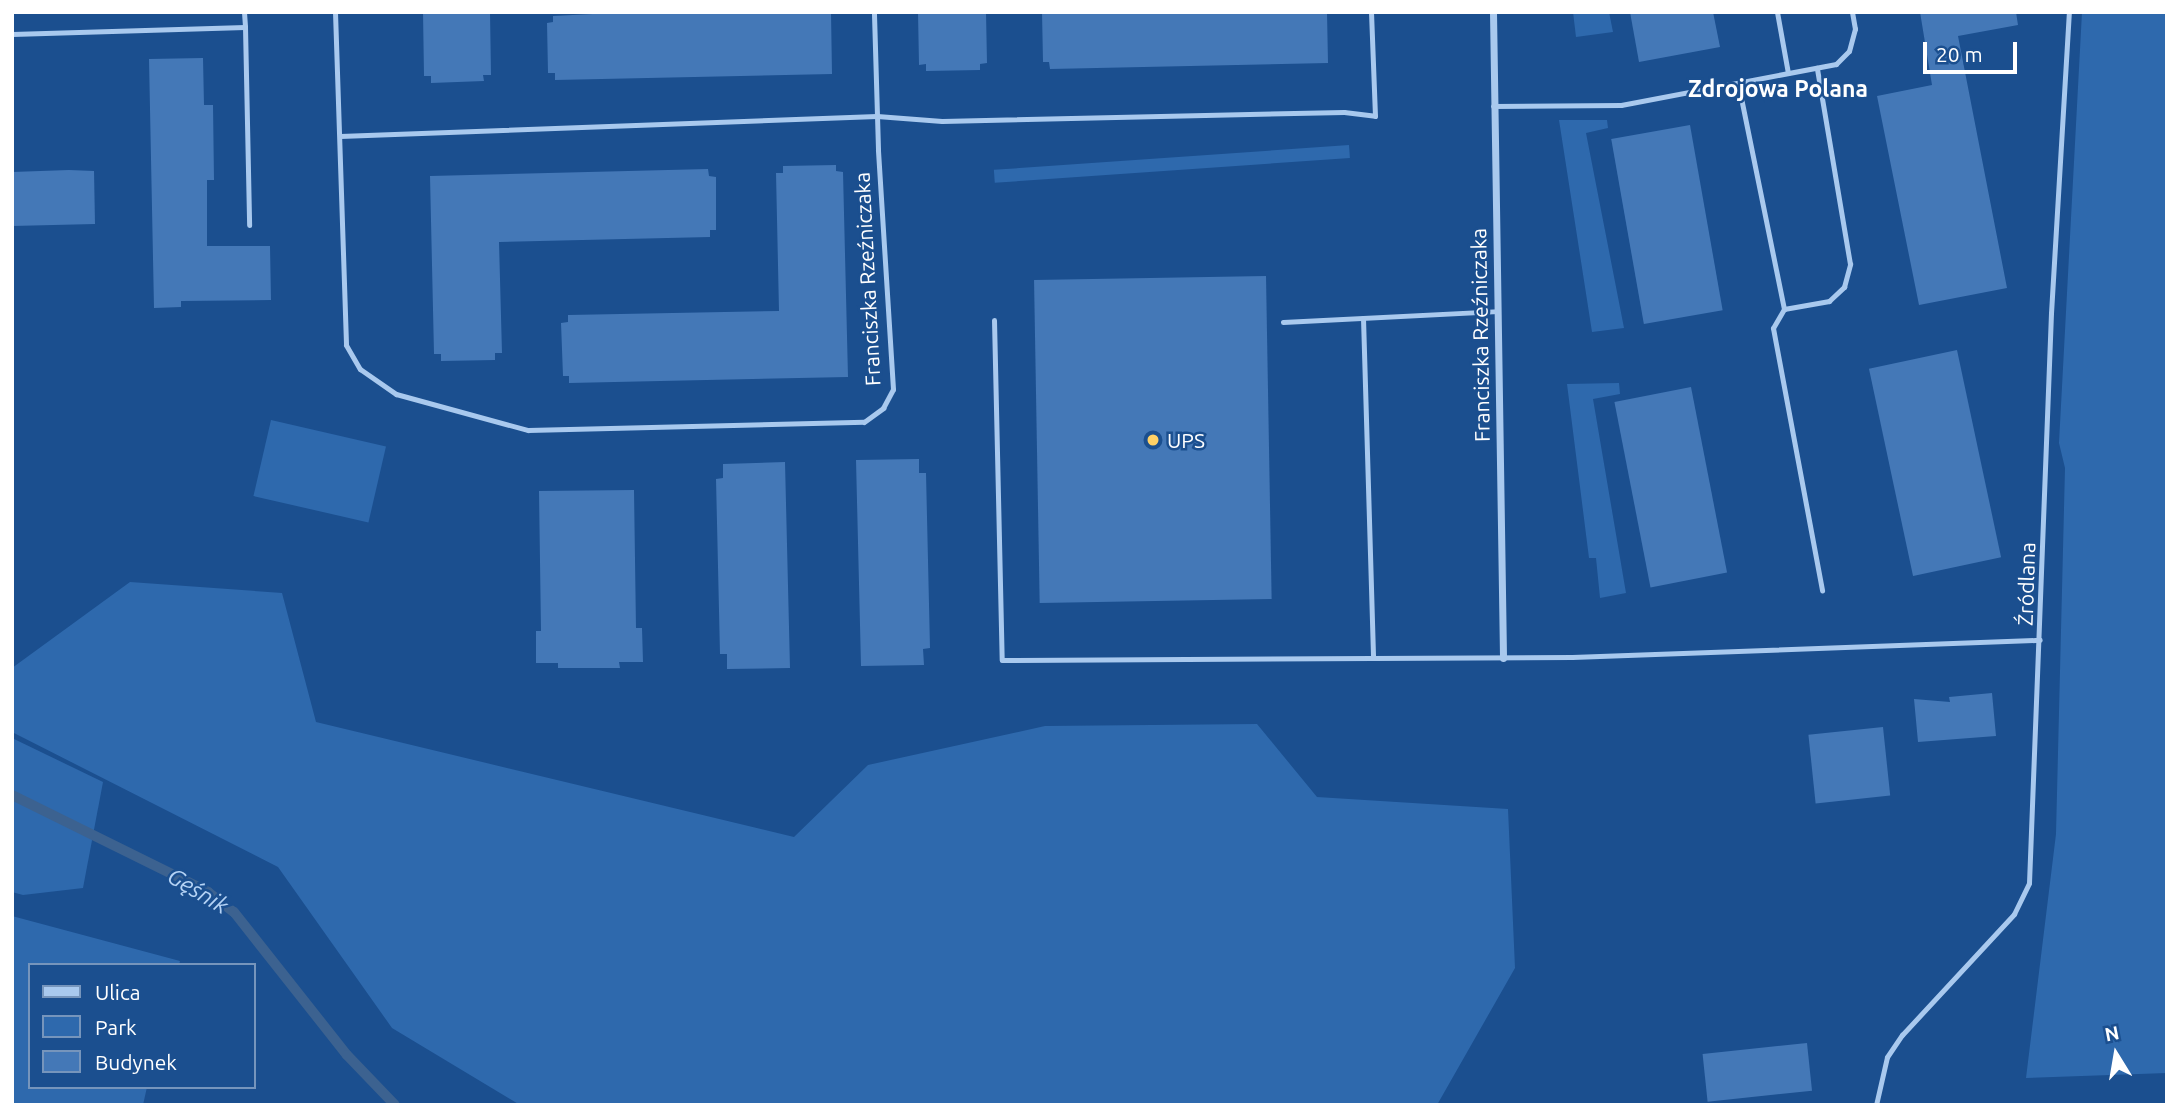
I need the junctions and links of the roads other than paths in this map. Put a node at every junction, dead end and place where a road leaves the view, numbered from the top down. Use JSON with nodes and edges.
{"nodes":[{"id":1,"x":244,"y":12,"type":"edge"},
{"id":2,"x":335,"y":12,"type":"edge"},
{"id":3,"x":874,"y":12,"type":"edge"},
{"id":4,"x":1371,"y":12,"type":"edge"},
{"id":5,"x":1493,"y":12,"type":"edge"},
{"id":6,"x":1777,"y":12,"type":"edge"},
{"id":7,"x":1852,"y":12,"type":"edge"},
{"id":8,"x":2069,"y":12,"type":"edge"},
{"id":9,"x":245,"y":27,"type":"junction"},
{"id":10,"x":12,"y":34,"type":"edge"},
{"id":11,"x":1817,"y":68,"type":"junction"},
{"id":12,"x":1788,"y":73,"type":"junction"},
{"id":13,"x":1738,"y":83,"type":"junction"},
{"id":14,"x":1493,"y":106,"type":"junction"},
{"id":15,"x":877,"y":116,"type":"junction"},
{"id":16,"x":340,"y":136,"type":"junction"},
{"id":17,"x":248,"y":225,"type":"dead end"},
{"id":18,"x":1784,"y":309,"type":"junction"},
{"id":19,"x":1497,"y":311,"type":"junction"},
{"id":20,"x":1363,"y":318,"type":"junction"},
{"id":21,"x":993,"y":320,"type":"dead end"},
{"id":22,"x":1283,"y":322,"type":"dead end"},
{"id":23,"x":1822,"y":590,"type":"dead end"},
{"id":24,"x":2040,"y":640,"type":"junction"},
{"id":25,"x":1373,"y":656,"type":"junction"},
{"id":26,"x":1503,"y":658,"type":"junction"},
{"id":27,"x":1876,"y":1105,"type":"edge"}],
"edges":[{"from":1,"to":9,"type":"lane"},
{"from":2,"to":16,"type":"lane","name":"Franciszka Rzeźniczaka"},
{"from":3,"to":15,"type":"lane","name":"Franciszka Rzeźniczaka"},
{"from":4,"to":15,"type":"lane"},
{"from":5,"to":14,"type":"street","name":"Franciszka Rzeźniczaka"},
{"from":6,"to":12,"type":"lane"},
{"from":7,"to":11,"type":"lane"},
{"from":8,"to":24,"type":"lane","name":"Źródlana"},
{"from":9,"to":10,"type":"lane"},
{"from":9,"to":17,"type":"lane"},
{"from":11,"to":12,"type":"lane"},
{"from":11,"to":18,"type":"lane"},
{"from":12,"to":13,"type":"lane"},
{"from":13,"to":14,"type":"lane"},
{"from":13,"to":18,"type":"lane"},
{"from":14,"to":19,"type":"street","name":"Franciszka Rzeźniczaka"},
{"from":15,"to":16,"type":"lane"},
{"from":15,"to":16,"type":"lane","name":"Franciszka Rzeźniczaka"},
{"from":18,"to":23,"type":"lane"},
{"from":19,"to":20,"type":"lane"},
{"from":19,"to":26,"type":"street","name":"Franciszka Rzeźniczaka"},
{"from":20,"to":22,"type":"lane"},
{"from":20,"to":25,"type":"lane"},
{"from":21,"to":25,"type":"lane"},
{"from":24,"to":26,"type":"lane"},
{"from":24,"to":27,"type":"lane","name":"Źródlana"},
{"from":25,"to":26,"type":"lane"}]}
